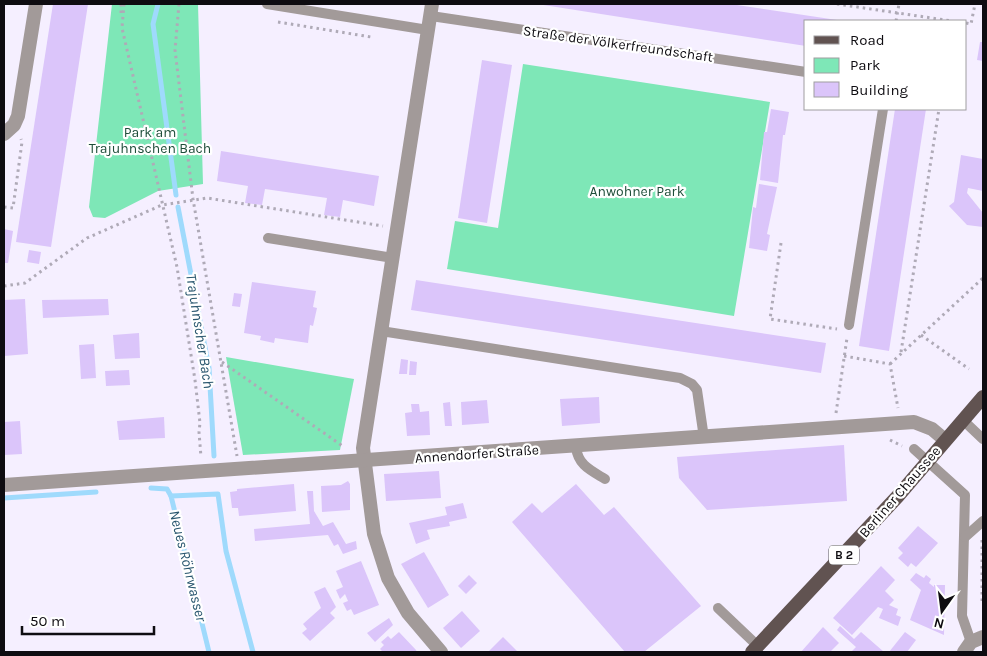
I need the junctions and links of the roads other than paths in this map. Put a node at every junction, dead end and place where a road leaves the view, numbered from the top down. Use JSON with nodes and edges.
{"nodes":[{"id":1,"x":36,"y":4,"type":"edge"},
{"id":2,"x":267,"y":4,"type":"edge"},
{"id":3,"x":432,"y":10,"type":"edge"},
{"id":4,"x":428,"y":30,"type":"junction"},
{"id":5,"x":804,"y":72,"type":"edge"},
{"id":6,"x":882,"y":110,"type":"edge"},
{"id":7,"x":9,"y":129,"type":"edge"},
{"id":8,"x":268,"y":238,"type":"dead end"},
{"id":9,"x":393,"y":258,"type":"junction"},
{"id":10,"x":848,"y":328,"type":"road end"},
{"id":11,"x":381,"y":331,"type":"junction"},
{"id":12,"x":983,"y":397,"type":"edge"},
{"id":13,"x":962,"y":420,"type":"junction"},
{"id":14,"x":704,"y":438,"type":"junction"},
{"id":15,"x":983,"y":439,"type":"edge"},
{"id":16,"x":946,"y":440,"type":"junction"},
{"id":17,"x":576,"y":447,"type":"junction"},
{"id":18,"x":914,"y":449,"type":"dead end"},
{"id":19,"x":365,"y":461,"type":"junction"},
{"id":20,"x":928,"y":461,"type":"junction"},
{"id":21,"x":605,"y":479,"type":"dead end"},
{"id":22,"x":4,"y":484,"type":"edge"},
{"id":23,"x":983,"y":521,"type":"edge"},
{"id":24,"x":965,"y":537,"type":"junction"},
{"id":25,"x":718,"y":608,"type":"dead end"},
{"id":26,"x":973,"y":644,"type":"edge"},
{"id":27,"x":755,"y":649,"type":"edge"},
{"id":28,"x":441,"y":652,"type":"edge"}],
"edges":[{"from":1,"to":7,"type":"street"},
{"from":2,"to":4,"type":"lane"},
{"from":3,"to":4,"type":"street","name":"Straße der Völkerfreundschaft"},
{"from":3,"to":5,"type":"lane","name":"Straße der Völkerfreundschaft"},
{"from":4,"to":9,"type":"street","name":"Straße der Völkerfreundschaft"},
{"from":6,"to":10,"type":"lane"},
{"from":8,"to":9,"type":"lane"},
{"from":9,"to":11,"type":"street","name":"Straße der Völkerfreundschaft"},
{"from":11,"to":14,"type":"lane"},
{"from":11,"to":19,"type":"street","name":"Straße der Völkerfreundschaft"},
{"from":12,"to":13,"type":"main road","number":"B 2"},
{"from":13,"to":15,"type":"lane"},
{"from":13,"to":16,"type":"main road","number":"B 2"},
{"from":14,"to":16,"type":"street","name":"Annendorfer Straße"},
{"from":14,"to":17,"type":"street","name":"Annendorfer Straße"},
{"from":16,"to":20,"type":"main road","name":"Berliner Chaussee","number":"B 2"},
{"from":17,"to":19,"type":"street","name":"Annendorfer Straße"},
{"from":17,"to":21,"type":"lane"},
{"from":18,"to":20,"type":"lane"},
{"from":19,"to":22,"type":"street","name":"Annendorfer Straße"},
{"from":19,"to":28,"type":"street","name":"Straße der Völkerfreundschaft"},
{"from":20,"to":24,"type":"lane"},
{"from":20,"to":27,"type":"main road","name":"Berliner Chaussee","number":"B 2"},
{"from":23,"to":24,"type":"lane"},
{"from":24,"to":26,"type":"lane"},
{"from":25,"to":27,"type":"lane"}]}
